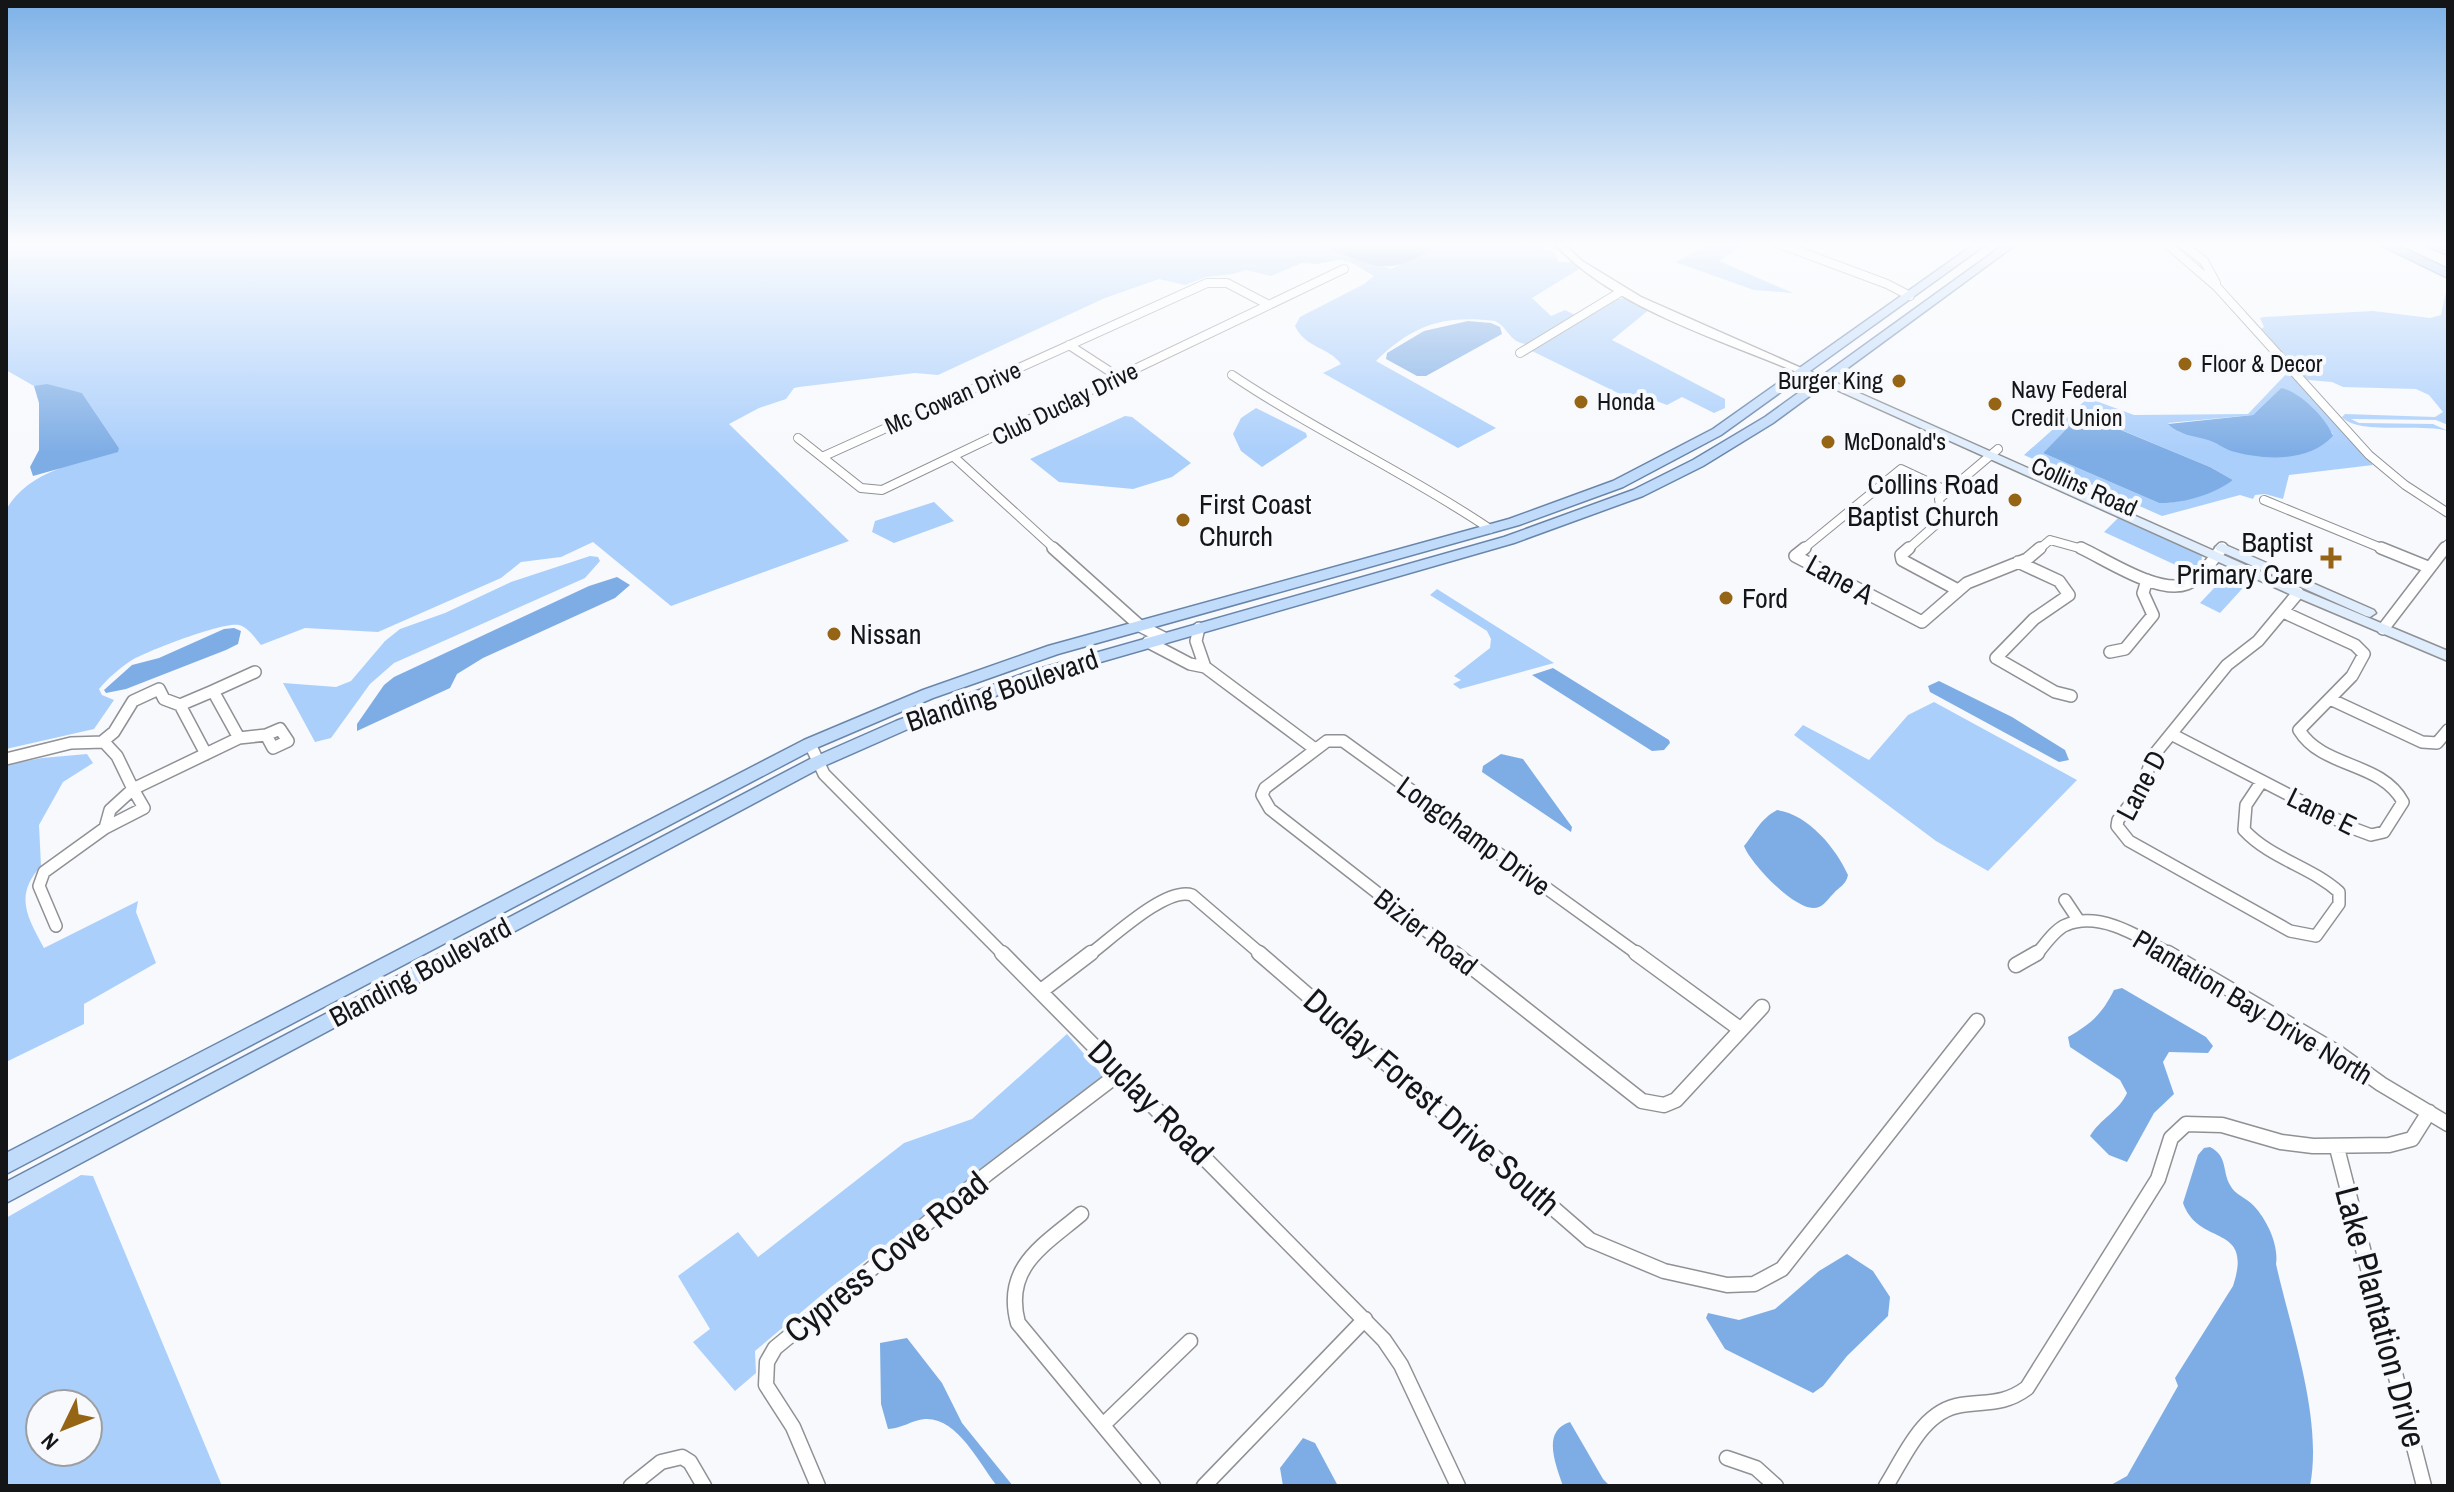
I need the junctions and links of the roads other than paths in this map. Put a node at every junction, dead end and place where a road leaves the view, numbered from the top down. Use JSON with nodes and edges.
{"nodes":[{"id":1,"x":1140,"y":313,"type":"edge"},
{"id":2,"x":1253,"y":313,"type":"edge"},
{"id":3,"x":1586,"y":313,"type":"edge"},
{"id":4,"x":1674,"y":313,"type":"edge"},
{"id":5,"x":1684,"y":313,"type":"edge"},
{"id":6,"x":1886,"y":313,"type":"edge"},
{"id":7,"x":1917,"y":313,"type":"edge"},
{"id":8,"x":2240,"y":313,"type":"edge"},
{"id":9,"x":1069,"y":345,"type":"junction"},
{"id":10,"x":1520,"y":353,"type":"dead end"},
{"id":11,"x":1806,"y":368,"type":"junction"},
{"id":12,"x":1232,"y":375,"type":"dead end"},
{"id":13,"x":1120,"y":378,"type":"junction"},
{"id":14,"x":1828,"y":378,"type":"junction"},
{"id":15,"x":798,"y":438,"type":"dead end"},
{"id":16,"x":1699,"y":443,"type":"junction"},
{"id":17,"x":1717,"y":452,"type":"junction"},
{"id":18,"x":1994,"y":452,"type":"junction"},
{"id":19,"x":822,"y":457,"type":"junction"},
{"id":20,"x":954,"y":457,"type":"junction"},
{"id":21,"x":1948,"y":491,"type":"junction"},
{"id":22,"x":2264,"y":500,"type":"dead end"},
{"id":23,"x":1552,"y":510,"type":"junction"},
{"id":24,"x":2448,"y":513,"type":"edge"},
{"id":25,"x":1566,"y":522,"type":"junction"},
{"id":26,"x":1490,"y":529,"type":"junction"},
{"id":27,"x":2448,"y":544,"type":"edge"},
{"id":28,"x":2219,"y":552,"type":"junction"},
{"id":29,"x":2017,"y":562,"type":"junction"},
{"id":30,"x":1364,"y":564,"type":"junction"},
{"id":31,"x":2428,"y":567,"type":"junction"},
{"id":32,"x":1375,"y":578,"type":"junction"},
{"id":33,"x":2147,"y":580,"type":"junction"},
{"id":34,"x":1958,"y":590,"type":"junction"},
{"id":35,"x":2298,"y":593,"type":"junction"},
{"id":36,"x":2283,"y":612,"type":"junction"},
{"id":37,"x":2386,"y":625,"type":"junction"},
{"id":38,"x":1140,"y":626,"type":"junction"},
{"id":39,"x":1199,"y":628,"type":"junction"},
{"id":40,"x":1156,"y":640,"type":"junction"},
{"id":41,"x":2448,"y":646,"type":"edge"},
{"id":42,"x":2110,"y":652,"type":"dead end"},
{"id":43,"x":2448,"y":656,"type":"edge"},
{"id":44,"x":1205,"y":667,"type":"junction"},
{"id":45,"x":255,"y":672,"type":"dead end"},
{"id":46,"x":979,"y":674,"type":"junction"},
{"id":47,"x":989,"y":690,"type":"junction"},
{"id":48,"x":213,"y":691,"type":"junction"},
{"id":49,"x":2071,"y":696,"type":"dead end"},
{"id":50,"x":2330,"y":699,"type":"junction"},
{"id":51,"x":180,"y":705,"type":"junction"},
{"id":52,"x":2448,"y":730,"type":"edge"},
{"id":53,"x":2171,"y":734,"type":"junction"},
{"id":54,"x":266,"y":735,"type":"dead end"},
{"id":55,"x":239,"y":738,"type":"junction"},
{"id":56,"x":103,"y":741,"type":"junction"},
{"id":57,"x":810,"y":744,"type":"junction"},
{"id":58,"x":1315,"y":749,"type":"junction"},
{"id":59,"x":206,"y":754,"type":"junction"},
{"id":60,"x":6,"y":759,"type":"edge"},
{"id":61,"x":818,"y":762,"type":"junction"},
{"id":62,"x":2262,"y":781,"type":"junction"},
{"id":63,"x":133,"y":789,"type":"junction"},
{"id":64,"x":105,"y":828,"type":"junction"},
{"id":65,"x":2065,"y":900,"type":"dead end"},
{"id":66,"x":2079,"y":921,"type":"junction"},
{"id":67,"x":56,"y":926,"type":"dead end"},
{"id":68,"x":454,"y":929,"type":"junction"},
{"id":69,"x":2290,"y":931,"type":"joint"},
{"id":70,"x":465,"y":948,"type":"junction"},
{"id":71,"x":2016,"y":965,"type":"dead end"},
{"id":72,"x":1041,"y":991,"type":"junction"},
{"id":73,"x":1762,"y":1007,"type":"dead end"},
{"id":74,"x":1977,"y":1021,"type":"dead end"},
{"id":75,"x":1740,"y":1029,"type":"junction"},
{"id":76,"x":207,"y":1059,"type":"junction"},
{"id":77,"x":1121,"y":1072,"type":"junction"},
{"id":78,"x":215,"y":1081,"type":"junction"},
{"id":79,"x":2429,"y":1112,"type":"junction"},
{"id":80,"x":2448,"y":1124,"type":"edge"},
{"id":81,"x":2337,"y":1148,"type":"junction"},
{"id":82,"x":6,"y":1164,"type":"edge"},
{"id":83,"x":6,"y":1193,"type":"edge"},
{"id":84,"x":1081,"y":1214,"type":"dead end"},
{"id":85,"x":1365,"y":1319,"type":"junction"},
{"id":86,"x":1190,"y":1341,"type":"dead end"},
{"id":87,"x":1103,"y":1425,"type":"junction"},
{"id":88,"x":1727,"y":1458,"type":"dead end"},
{"id":89,"x":631,"y":1486,"type":"edge"},
{"id":90,"x":704,"y":1486,"type":"edge"},
{"id":91,"x":818,"y":1486,"type":"edge"},
{"id":92,"x":1153,"y":1486,"type":"edge"},
{"id":93,"x":1204,"y":1486,"type":"edge"},
{"id":94,"x":1458,"y":1486,"type":"edge"},
{"id":95,"x":1776,"y":1486,"type":"edge"},
{"id":96,"x":1886,"y":1486,"type":"edge"},
{"id":97,"x":2424,"y":1486,"type":"edge"}],
"edges":[{"from":1,"to":9,"type":"street","name":"Mc Cowan Drive"},
{"from":2,"to":13,"type":"street","name":"Club Duclay Drive"},
{"from":3,"to":10,"type":"street"},
{"from":4,"to":11,"type":"street","name":"Collins Road"},
{"from":5,"to":11,"type":"street","name":"Collins Road"},
{"from":6,"to":11,"type":"main road","name":"Blanding Boulevard"},
{"from":7,"to":14,"type":"main road","name":"Blanding Boulevard"},
{"from":8,"to":24,"type":"street"},
{"from":9,"to":13,"type":"street"},
{"from":9,"to":19,"type":"street","name":"Mc Cowan Drive"},
{"from":11,"to":14,"type":"main road","name":"Collins Road"},
{"from":11,"to":16,"type":"main road","name":"Blanding Boulevard"},
{"from":12,"to":26,"type":"street"},
{"from":13,"to":20,"type":"street","name":"Club Duclay Drive"},
{"from":14,"to":17,"type":"main road","name":"Blanding Boulevard"},
{"from":14,"to":18,"type":"main road","name":"Collins Road"},
{"from":15,"to":19,"type":"street"},
{"from":16,"to":17,"type":"main road"},
{"from":16,"to":23,"type":"main road","name":"Blanding Boulevard"},
{"from":17,"to":25,"type":"main road","name":"Blanding Boulevard"},
{"from":18,"to":21,"type":"street"},
{"from":18,"to":28,"type":"main road","name":"Collins Road"},
{"from":19,"to":20,"type":"street","name":"Club Duclay Drive"},
{"from":20,"to":38,"type":"street"},
{"from":21,"to":34,"type":"street"},
{"from":21,"to":34,"type":"street","name":"Lane A"},
{"from":22,"to":31,"type":"street"},
{"from":23,"to":25,"type":"main road"},
{"from":23,"to":26,"type":"main road","name":"Blanding Boulevard"},
{"from":25,"to":32,"type":"main road","name":"Blanding Boulevard"},
{"from":26,"to":30,"type":"main road","name":"Blanding Boulevard"},
{"from":27,"to":31,"type":"street"},
{"from":28,"to":33,"type":"street"},
{"from":28,"to":35,"type":"main road","name":"Collins Road"},
{"from":28,"to":37,"type":"main road","name":"Collins Road"},
{"from":29,"to":33,"type":"street"},
{"from":29,"to":34,"type":"street"},
{"from":29,"to":49,"type":"street"},
{"from":30,"to":32,"type":"main road"},
{"from":30,"to":38,"type":"main road","name":"Blanding Boulevard"},
{"from":31,"to":37,"type":"street"},
{"from":32,"to":39,"type":"main road","name":"Blanding Boulevard"},
{"from":33,"to":42,"type":"street"},
{"from":35,"to":36,"type":"street","name":"Lane D"},
{"from":35,"to":37,"type":"main road","name":"Collins Road"},
{"from":36,"to":50,"type":"street"},
{"from":36,"to":53,"type":"street","name":"Lane D"},
{"from":37,"to":41,"type":"main road","name":"Collins Road"},
{"from":37,"to":43,"type":"main road","name":"Collins Road"},
{"from":38,"to":40,"type":"street"},
{"from":38,"to":46,"type":"main road","name":"Blanding Boulevard"},
{"from":39,"to":40,"type":"main road","name":"Blanding Boulevard"},
{"from":39,"to":44,"type":"street"},
{"from":40,"to":44,"type":"street"},
{"from":40,"to":47,"type":"main road","name":"Blanding Boulevard"},
{"from":44,"to":58,"type":"street"},
{"from":45,"to":48,"type":"street"},
{"from":46,"to":47,"type":"street"},
{"from":46,"to":57,"type":"main road","name":"Blanding Boulevard"},
{"from":47,"to":61,"type":"main road","name":"Blanding Boulevard"},
{"from":48,"to":51,"type":"street"},
{"from":48,"to":55,"type":"street"},
{"from":50,"to":52,"type":"street"},
{"from":50,"to":62,"type":"street","name":"Lane E"},
{"from":51,"to":56,"type":"street"},
{"from":51,"to":59,"type":"street"},
{"from":53,"to":62,"type":"street"},
{"from":53,"to":69,"type":"street","name":"Lane D"},
{"from":54,"to":55,"type":"street"},
{"from":55,"to":59,"type":"street"},
{"from":56,"to":60,"type":"street"},
{"from":56,"to":63,"type":"street"},
{"from":57,"to":61,"type":"street","name":"Duclay Road"},
{"from":57,"to":68,"type":"main road","name":"Blanding Boulevard"},
{"from":58,"to":75,"type":"street","name":"Longchamp Drive"},
{"from":58,"to":75,"type":"street","name":"Bizier Road"},
{"from":59,"to":63,"type":"street"},
{"from":61,"to":70,"type":"main road","name":"Blanding Boulevard"},
{"from":61,"to":72,"type":"street","name":"Duclay Road"},
{"from":62,"to":69,"type":"street","name":"Lane E"},
{"from":63,"to":64,"type":"street"},
{"from":63,"to":64,"type":"street"},
{"from":64,"to":67,"type":"street"},
{"from":65,"to":66,"type":"street"},
{"from":66,"to":71,"type":"street"},
{"from":66,"to":79,"type":"street","name":"Plantation Bay Drive North"},
{"from":68,"to":70,"type":"street"},
{"from":68,"to":76,"type":"main road","name":"Blanding Boulevard"},
{"from":70,"to":78,"type":"main road","name":"Blanding Boulevard"},
{"from":72,"to":74,"type":"street","name":"Duclay Forest Drive South"},
{"from":72,"to":77,"type":"street","name":"Duclay Road"},
{"from":73,"to":75,"type":"street"},
{"from":76,"to":78,"type":"street"},
{"from":76,"to":82,"type":"main road","name":"Blanding Boulevard"},
{"from":77,"to":85,"type":"street","name":"Duclay Road"},
{"from":77,"to":91,"type":"street","name":"Cypress Cove Road"},
{"from":78,"to":83,"type":"main road","name":"Blanding Boulevard"},
{"from":79,"to":80,"type":"street","name":"Plantation Bay Drive North"},
{"from":79,"to":81,"type":"street"},
{"from":81,"to":96,"type":"street"},
{"from":81,"to":97,"type":"street","name":"Lake Plantation Drive"},
{"from":84,"to":87,"type":"street"},
{"from":85,"to":93,"type":"street"},
{"from":85,"to":94,"type":"street","name":"Duclay Road"},
{"from":86,"to":87,"type":"street"},
{"from":87,"to":92,"type":"street"},
{"from":88,"to":95,"type":"street"},
{"from":89,"to":90,"type":"street"}]}
